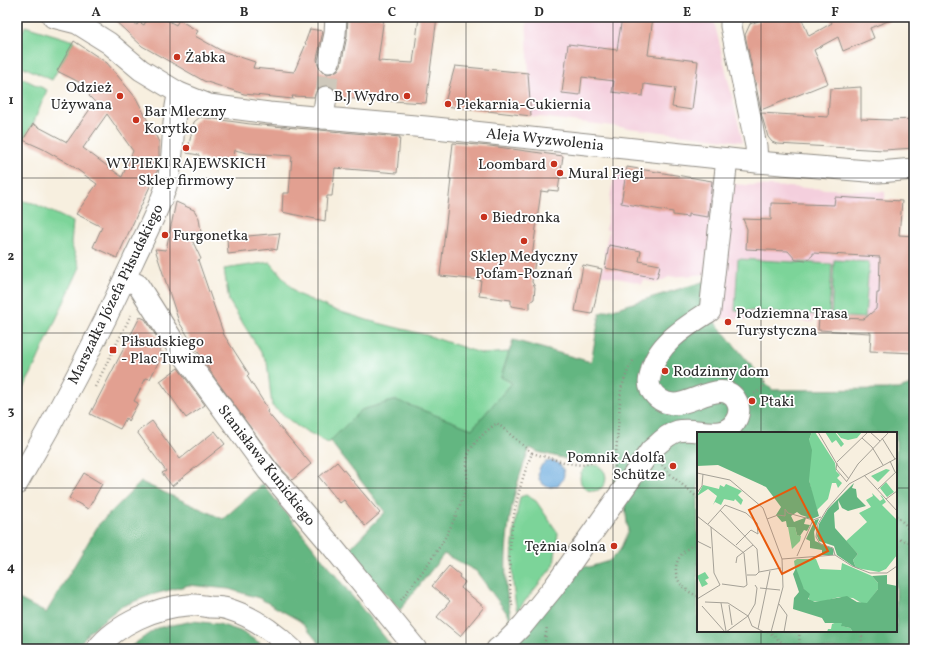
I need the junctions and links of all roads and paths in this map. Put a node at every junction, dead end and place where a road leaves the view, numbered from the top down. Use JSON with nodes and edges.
{"nodes":[{"id":1,"x":53,"y":17,"type":"edge"},
{"id":2,"x":336,"y":17,"type":"edge"},
{"id":3,"x":764,"y":17,"type":"edge"},
{"id":4,"x":735,"y":19,"type":"edge"},
{"id":5,"x":78,"y":20,"type":"edge"},
{"id":6,"x":329,"y":62,"type":"tunnel mouth"},
{"id":7,"x":179,"y":93,"type":"junction"},
{"id":8,"x":326,"y":97,"type":"tunnel mouth"},
{"id":9,"x":323,"y":118,"type":"junction"},
{"id":10,"x":727,"y":159,"type":"junction"},
{"id":11,"x":757,"y":162,"type":"junction"},
{"id":12,"x":914,"y":169,"type":"edge"},
{"id":13,"x":125,"y":278,"type":"junction"},
{"id":14,"x":131,"y":315,"type":"dead end"},
{"id":15,"x":95,"y":387,"type":"dead end"},
{"id":16,"x":651,"y":450,"type":"junction"},
{"id":17,"x":532,"y":453,"type":"junction"},
{"id":18,"x":615,"y":458,"type":"dead end"},
{"id":19,"x":17,"y":484,"type":"edge"},
{"id":20,"x":697,"y":497,"type":"edge"},
{"id":21,"x":897,"y":517,"type":"edge"},
{"id":22,"x":897,"y":539,"type":"edge"},
{"id":23,"x":910,"y":542,"type":"junction"},
{"id":24,"x":697,"y":544,"type":"edge"},
{"id":25,"x":914,"y":546,"type":"edge"},
{"id":26,"x":697,"y":596,"type":"edge"},
{"id":27,"x":390,"y":615,"type":"junction"},
{"id":28,"x":523,"y":625,"type":"junction"},
{"id":29,"x":769,"y":632,"type":"edge"},
{"id":30,"x":800,"y":632,"type":"edge"},
{"id":31,"x":862,"y":632,"type":"edge"},
{"id":32,"x":96,"y":649,"type":"edge"},
{"id":33,"x":292,"y":649,"type":"edge"},
{"id":34,"x":416,"y":649,"type":"edge"},
{"id":35,"x":497,"y":649,"type":"edge"},
{"id":36,"x":790,"y":649,"type":"edge"},
{"id":37,"x":800,"y":649,"type":"edge"},
{"id":38,"x":861,"y":649,"type":"edge"}],
"edges":[{"from":1,"to":5,"type":"street","name":"Aleja Wyzwolenia"},
{"from":2,"to":6,"type":"street"},
{"from":3,"to":4,"type":"path"},
{"from":4,"to":11,"type":"street"},
{"from":5,"to":7,"type":"street","name":"Aleja Wyzwolenia"},
{"from":7,"to":9,"type":"street","name":"Aleja Wyzwolenia"},
{"from":7,"to":13,"type":"street","name":"Marszałka Józefa Piłsudskiego"},
{"from":8,"to":9,"type":"street"},
{"from":9,"to":10,"type":"street","name":"Aleja Wyzwolenia"},
{"from":10,"to":11,"type":"street","name":"Aleja Wyzwolenia"},
{"from":10,"to":16,"type":"street"},
{"from":11,"to":12,"type":"street","name":"Aleja Wyzwolenia"},
{"from":13,"to":19,"type":"street","name":"Marszałka Józefa Piłsudskiego"},
{"from":13,"to":27,"type":"street","name":"Stanisława Kunickiego"},
{"from":14,"to":15,"type":"path"},
{"from":16,"to":20,"type":"path"},
{"from":16,"to":28,"type":"street"},
{"from":17,"to":18,"type":"path"},
{"from":17,"to":27,"type":"path"},
{"from":17,"to":28,"type":"path"},
{"from":21,"to":23,"type":"path"},
{"from":22,"to":23,"type":"path"},
{"from":23,"to":25,"type":"path"},
{"from":24,"to":26,"type":"path"},
{"from":27,"to":34,"type":"street","name":"Stanisława Kunickiego"},
{"from":28,"to":35,"type":"street"},
{"from":29,"to":36,"type":"path"},
{"from":30,"to":37,"type":"path"},
{"from":31,"to":38,"type":"path"},
{"from":32,"to":33,"type":"street"}]}
